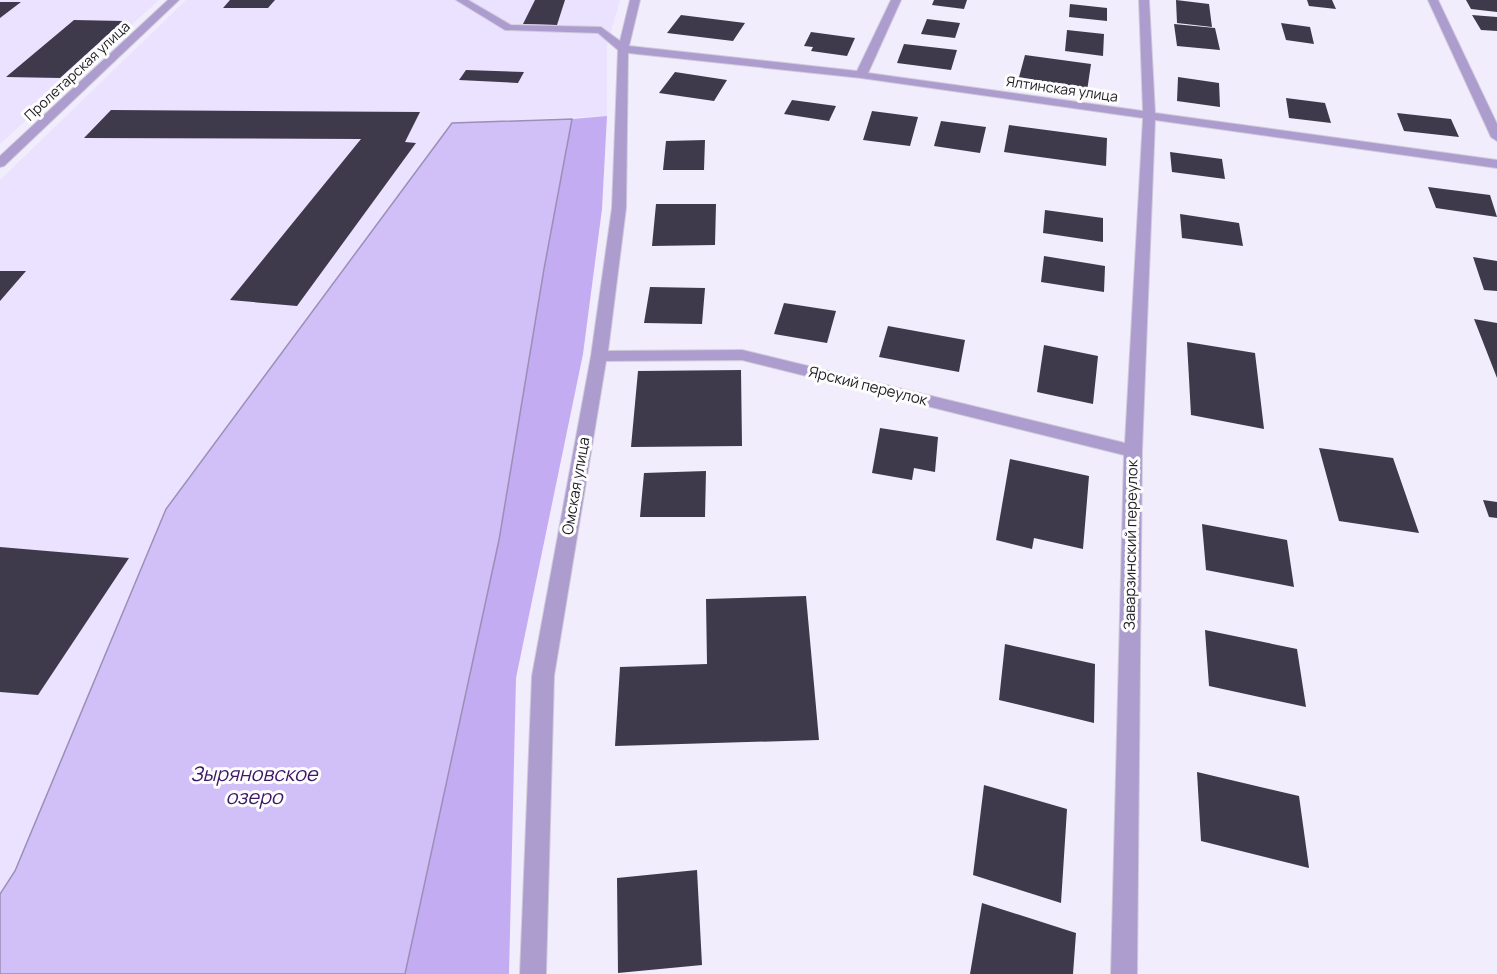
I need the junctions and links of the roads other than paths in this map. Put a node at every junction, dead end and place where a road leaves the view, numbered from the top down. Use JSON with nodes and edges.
{"nodes":[{"id":1,"x":174,"y":0,"type":"edge"},
{"id":2,"x":461,"y":0,"type":"edge"},
{"id":3,"x":634,"y":0,"type":"edge"},
{"id":4,"x":896,"y":0,"type":"edge"},
{"id":5,"x":1144,"y":0,"type":"edge"},
{"id":6,"x":1433,"y":0,"type":"edge"},
{"id":7,"x":623,"y":49,"type":"junction"},
{"id":8,"x":861,"y":75,"type":"junction"},
{"id":9,"x":1149,"y":116,"type":"junction"},
{"id":10,"x":1497,"y":137,"type":"edge"},
{"id":11,"x":0,"y":163,"type":"edge"},
{"id":12,"x":1497,"y":164,"type":"edge"},
{"id":13,"x":599,"y":356,"type":"junction"},
{"id":14,"x":1133,"y":451,"type":"junction"},
{"id":15,"x":533,"y":974,"type":"edge"},
{"id":16,"x":1124,"y":974,"type":"edge"}],
"edges":[{"from":1,"to":11,"type":"street","name":"Пролетарская улица"},
{"from":2,"to":7,"type":"street"},
{"from":3,"to":7,"type":"street","name":"Омская улица"},
{"from":4,"to":8,"type":"street"},
{"from":5,"to":9,"type":"street","name":"Заварзинский переулок"},
{"from":6,"to":10,"type":"street"},
{"from":7,"to":8,"type":"street","name":"Ялтинская улица"},
{"from":7,"to":13,"type":"street","name":"Омская улица"},
{"from":8,"to":9,"type":"street","name":"Ялтинская улица"},
{"from":9,"to":12,"type":"street","name":"Ялтинская улица"},
{"from":9,"to":14,"type":"street","name":"Заварзинский переулок"},
{"from":13,"to":14,"type":"street","name":"Ярский переулок"},
{"from":13,"to":15,"type":"street","name":"Омская улица"},
{"from":14,"to":16,"type":"street","name":"Заварзинский переулок"}]}
